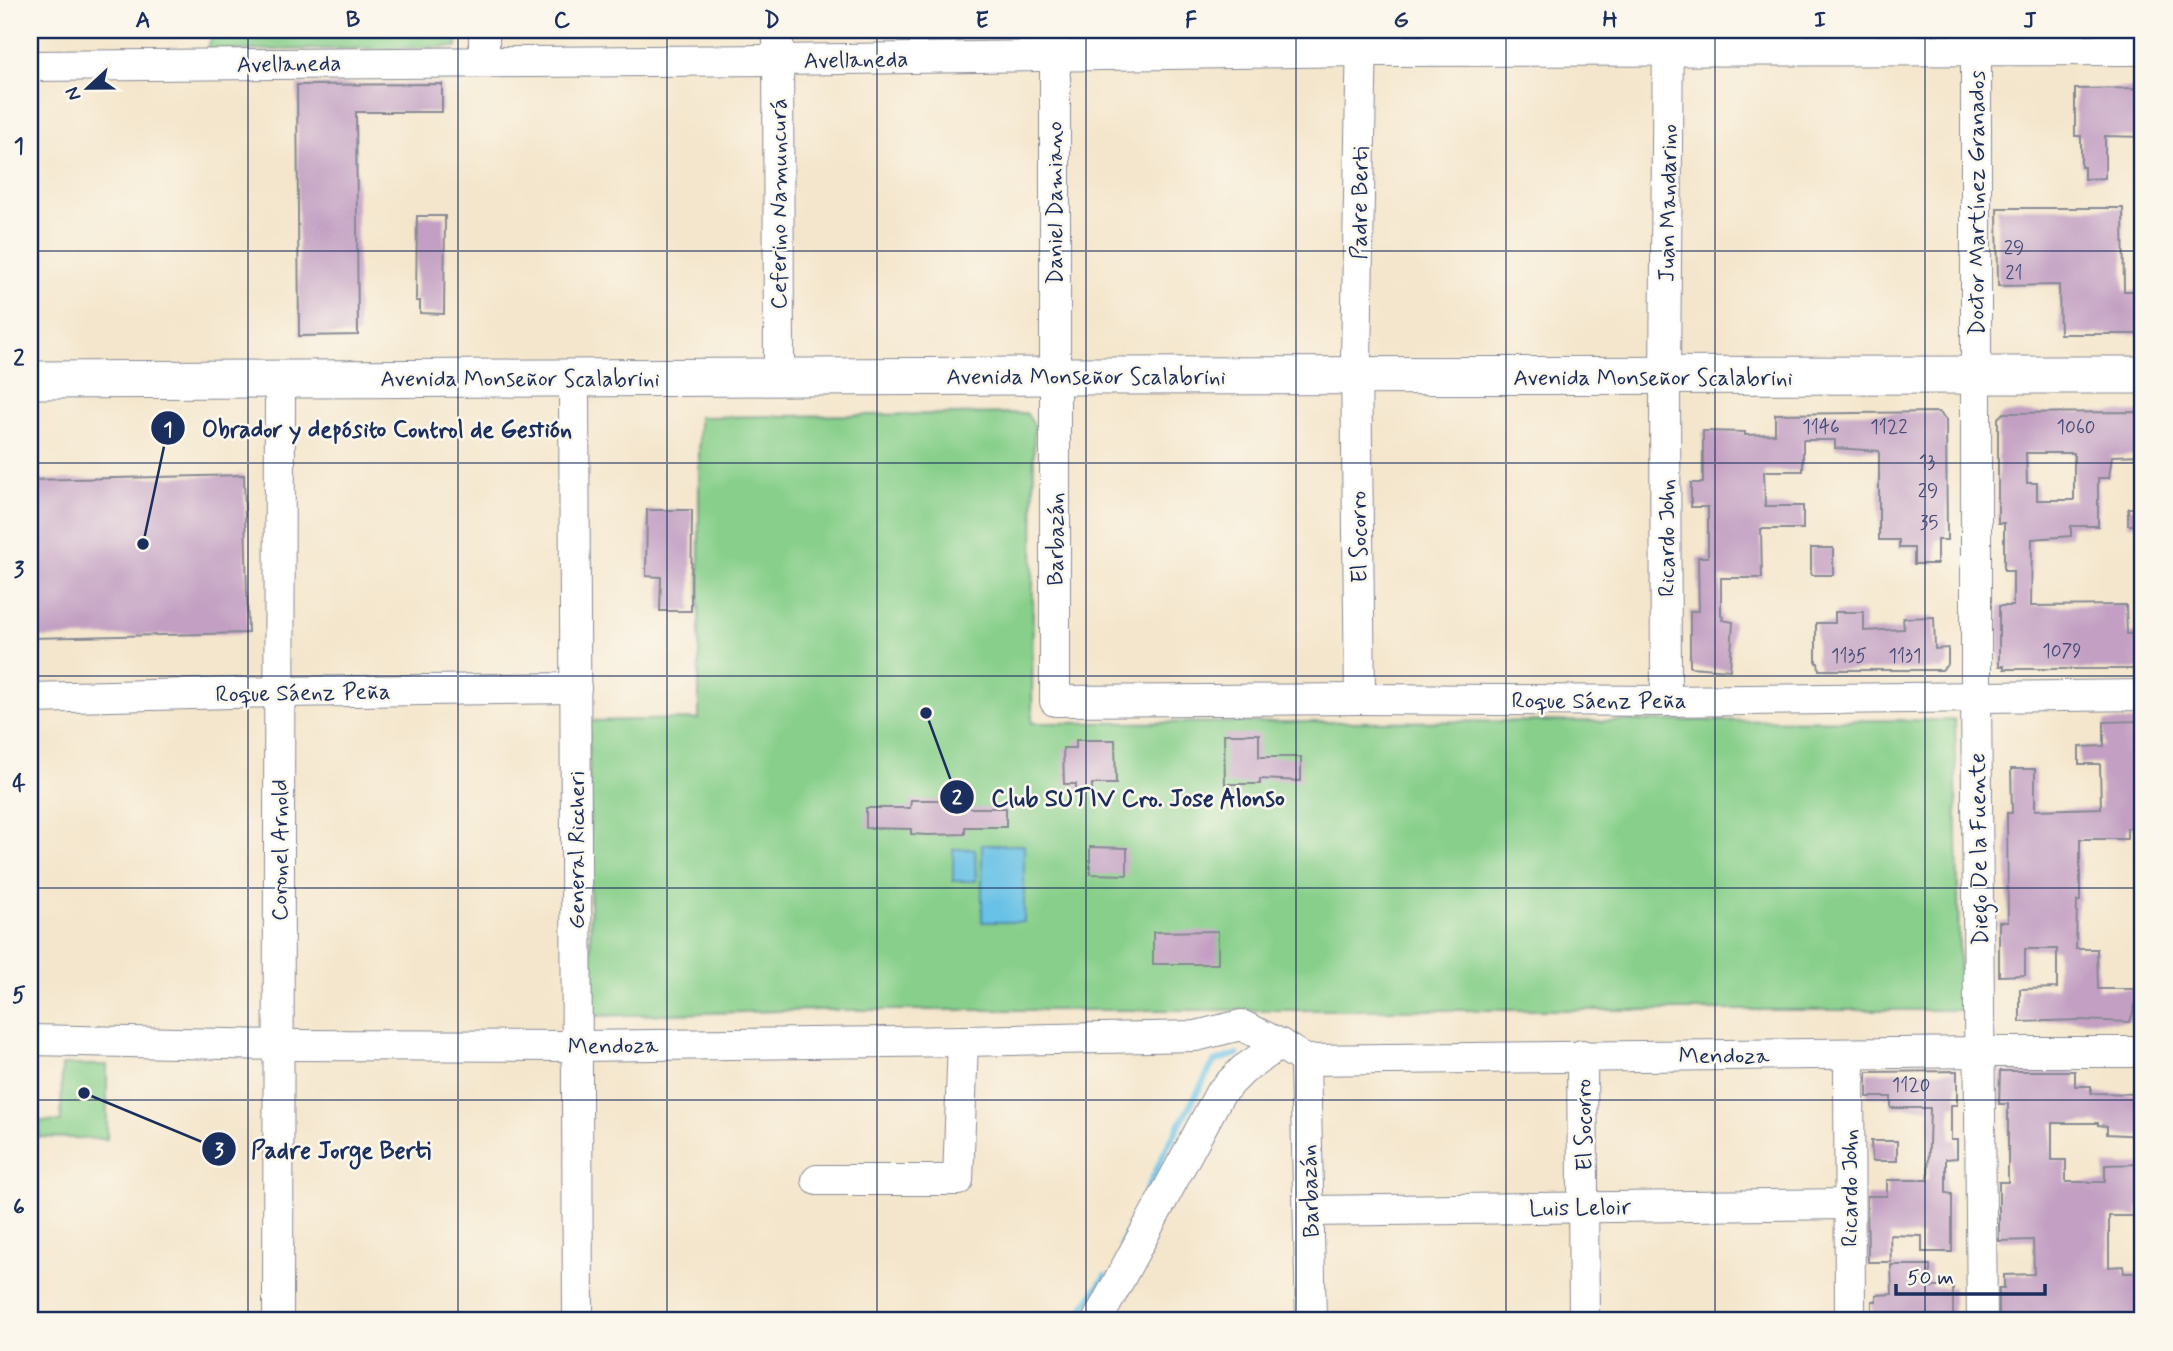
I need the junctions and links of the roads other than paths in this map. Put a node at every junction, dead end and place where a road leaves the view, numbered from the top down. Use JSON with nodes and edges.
{"nodes":[{"id":1,"x":484,"y":30,"type":"edge"},
{"id":2,"x":778,"y":30,"type":"edge"},
{"id":3,"x":1976,"y":39,"type":"edge"},
{"id":4,"x":1668,"y":40,"type":"edge"},
{"id":5,"x":1362,"y":41,"type":"edge"},
{"id":6,"x":1055,"y":43,"type":"edge"},
{"id":7,"x":2143,"y":50,"type":"edge"},
{"id":8,"x":778,"y":60,"type":"junction"},
{"id":9,"x":484,"y":61,"type":"junction"},
{"id":10,"x":30,"y":65,"type":"edge"},
{"id":11,"x":2143,"y":375,"type":"edge"},
{"id":12,"x":1054,"y":376,"type":"junction"},
{"id":13,"x":1356,"y":376,"type":"junction"},
{"id":14,"x":1665,"y":376,"type":"junction"},
{"id":15,"x":1975,"y":376,"type":"junction"},
{"id":16,"x":279,"y":378,"type":"junction"},
{"id":17,"x":779,"y":378,"type":"junction"},
{"id":18,"x":574,"y":379,"type":"junction"},
{"id":19,"x":30,"y":380,"type":"edge"},
{"id":20,"x":576,"y":688,"type":"junction"},
{"id":21,"x":279,"y":692,"type":"junction"},
{"id":22,"x":2143,"y":695,"type":"edge"},
{"id":23,"x":1976,"y":696,"type":"junction"},
{"id":24,"x":30,"y":698,"type":"edge"},
{"id":25,"x":1360,"y":699,"type":"junction"},
{"id":26,"x":1055,"y":701,"type":"joint"},
{"id":27,"x":1666,"y":701,"type":"junction"},
{"id":28,"x":30,"y":1040,"type":"edge"},
{"id":29,"x":963,"y":1041,"type":"junction"},
{"id":30,"x":1280,"y":1044,"type":"junction"},
{"id":31,"x":279,"y":1045,"type":"junction"},
{"id":32,"x":577,"y":1046,"type":"junction"},
{"id":33,"x":1980,"y":1052,"type":"junction"},
{"id":34,"x":2143,"y":1052,"type":"edge"},
{"id":35,"x":1849,"y":1054,"type":"junction"},
{"id":36,"x":1582,"y":1055,"type":"junction"},
{"id":37,"x":1305,"y":1060,"type":"junction"},
{"id":38,"x":817,"y":1180,"type":"dead end"},
{"id":39,"x":1849,"y":1204,"type":"junction"},
{"id":40,"x":1584,"y":1206,"type":"junction"},
{"id":41,"x":1310,"y":1212,"type":"junction"},
{"id":42,"x":278,"y":1321,"type":"edge"},
{"id":43,"x":578,"y":1321,"type":"edge"},
{"id":44,"x":1097,"y":1321,"type":"edge"},
{"id":45,"x":1311,"y":1321,"type":"edge"},
{"id":46,"x":1584,"y":1321,"type":"edge"},
{"id":47,"x":1850,"y":1321,"type":"edge"},
{"id":48,"x":1982,"y":1321,"type":"edge"}],
"edges":[{"from":1,"to":9,"type":"street"},
{"from":2,"to":8,"type":"street","name":"Ceferino Namuncurá"},
{"from":3,"to":4,"type":"street","name":"Avellaneda"},
{"from":3,"to":7,"type":"street","name":"Avellaneda"},
{"from":3,"to":15,"type":"street","name":"Doctor Martínez Granados"},
{"from":4,"to":5,"type":"street","name":"Avellaneda"},
{"from":4,"to":14,"type":"street","name":"Juan Mandarino"},
{"from":5,"to":6,"type":"street","name":"Avellaneda"},
{"from":5,"to":13,"type":"street","name":"Padre Berti"},
{"from":6,"to":8,"type":"street","name":"Avellaneda"},
{"from":6,"to":12,"type":"street","name":"Daniel Damiano"},
{"from":8,"to":9,"type":"street","name":"Avellaneda"},
{"from":8,"to":17,"type":"street","name":"Ceferino Namuncurá"},
{"from":9,"to":10,"type":"street","name":"Avellaneda"},
{"from":11,"to":15,"type":"main road","name":"Avenida Monseñor Scalabrini"},
{"from":12,"to":13,"type":"main road","name":"Avenida Monseñor Scalabrini"},
{"from":12,"to":17,"type":"main road","name":"Avenida Monseñor Scalabrini"},
{"from":12,"to":26,"type":"street","name":"Barbazán"},
{"from":13,"to":14,"type":"main road","name":"Avenida Monseñor Scalabrini"},
{"from":13,"to":25,"type":"street","name":"El Socorro"},
{"from":14,"to":15,"type":"main road","name":"Avenida Monseñor Scalabrini"},
{"from":14,"to":27,"type":"street","name":"Ricardo John"},
{"from":15,"to":23,"type":"street","name":"Diego De la Fuente"},
{"from":16,"to":18,"type":"main road","name":"Avenida Monseñor Scalabrini"},
{"from":16,"to":19,"type":"main road","name":"Avenida Monseñor Scalabrini"},
{"from":16,"to":21,"type":"street","name":"Coronel Arnold"},
{"from":17,"to":18,"type":"main road","name":"Avenida Monseñor Scalabrini"},
{"from":18,"to":20,"type":"street","name":"General Riccheri"},
{"from":20,"to":21,"type":"street","name":"Roque Sáenz Peña"},
{"from":20,"to":32,"type":"street","name":"General Riccheri"},
{"from":21,"to":24,"type":"street","name":"Roque Sáenz Peña"},
{"from":21,"to":31,"type":"street","name":"Coronel Arnold"},
{"from":22,"to":23,"type":"street","name":"Roque Sáenz Peña"},
{"from":23,"to":27,"type":"street","name":"Roque Sáenz Peña"},
{"from":23,"to":33,"type":"street","name":"Diego De la Fuente"},
{"from":25,"to":26,"type":"street","name":"Roque Sáenz Peña"},
{"from":25,"to":27,"type":"street","name":"Roque Sáenz Peña"},
{"from":28,"to":31,"type":"street","name":"Mendoza"},
{"from":29,"to":30,"type":"street","name":"Mendoza"},
{"from":29,"to":32,"type":"street","name":"Mendoza"},
{"from":29,"to":38,"type":"street"},
{"from":30,"to":37,"type":"street","name":"Mendoza"},
{"from":30,"to":44,"type":"street"},
{"from":31,"to":32,"type":"street","name":"Mendoza"},
{"from":31,"to":42,"type":"street","name":"Coronel Arnold"},
{"from":32,"to":43,"type":"street","name":"General Riccheri"},
{"from":33,"to":34,"type":"street","name":"Mendoza"},
{"from":33,"to":35,"type":"street","name":"Mendoza"},
{"from":33,"to":48,"type":"street","name":"Diego De la Fuente"},
{"from":35,"to":36,"type":"street","name":"Mendoza"},
{"from":35,"to":39,"type":"street","name":"Ricardo John"},
{"from":36,"to":37,"type":"street","name":"Mendoza"},
{"from":36,"to":40,"type":"street","name":"El Socorro"},
{"from":37,"to":41,"type":"street","name":"Barbazán"},
{"from":39,"to":40,"type":"street","name":"Luis Leloir"},
{"from":39,"to":47,"type":"street","name":"Ricardo John"},
{"from":40,"to":41,"type":"street","name":"Luis Leloir"},
{"from":40,"to":46,"type":"street","name":"El Socorro"},
{"from":41,"to":45,"type":"street","name":"Barbazán"}]}
